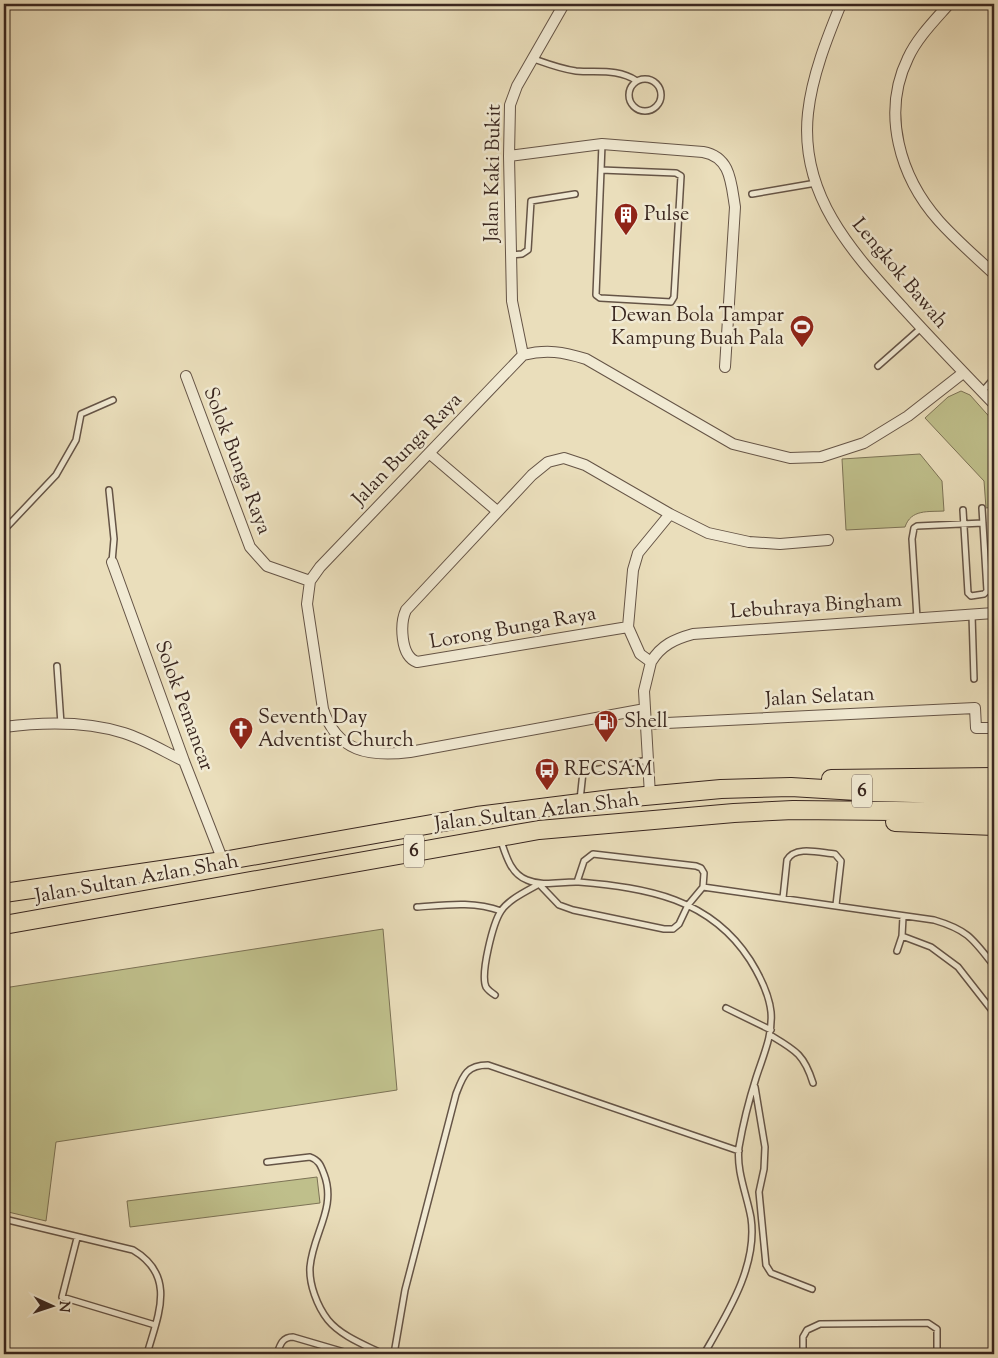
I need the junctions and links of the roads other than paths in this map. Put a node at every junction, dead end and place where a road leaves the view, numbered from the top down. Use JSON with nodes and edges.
{"nodes":[{"id":1,"x":564,"y":4,"type":"edge"},
{"id":2,"x":841,"y":4,"type":"edge"},
{"id":3,"x":949,"y":4,"type":"edge"},
{"id":4,"x":534,"y":58,"type":"junction"},
{"id":5,"x":636,"y":81,"type":"junction"},
{"id":6,"x":602,"y":144,"type":"junction"},
{"id":7,"x":509,"y":156,"type":"junction"},
{"id":8,"x":601,"y":170,"type":"junction"},
{"id":9,"x":816,"y":183,"type":"junction"},
{"id":10,"x":575,"y":194,"type":"dead end"},
{"id":11,"x":752,"y":194,"type":"dead end"},
{"id":12,"x":511,"y":255,"type":"junction"},
{"id":13,"x":994,"y":274,"type":"edge"},
{"id":14,"x":921,"y":328,"type":"junction"},
{"id":15,"x":523,"y":355,"type":"junction"},
{"id":16,"x":878,"y":366,"type":"dead end"},
{"id":17,"x":724,"y":367,"type":"dead end"},
{"id":18,"x":963,"y":373,"type":"junction"},
{"id":19,"x":186,"y":376,"type":"dead end"},
{"id":20,"x":994,"y":378,"type":"edge"},
{"id":21,"x":982,"y":392,"type":"junction"},
{"id":22,"x":113,"y":400,"type":"dead end"},
{"id":23,"x":994,"y":404,"type":"edge"},
{"id":24,"x":429,"y":453,"type":"junction"},
{"id":25,"x":109,"y":490,"type":"dead end"},
{"id":26,"x":982,"y":508,"type":"dead end"},
{"id":27,"x":496,"y":510,"type":"junction"},
{"id":28,"x":963,"y":510,"type":"dead end"},
{"id":29,"x":670,"y":514,"type":"junction"},
{"id":30,"x":982,"y":522,"type":"junction"},
{"id":31,"x":963,"y":523,"type":"junction"},
{"id":32,"x":4,"y":530,"type":"edge"},
{"id":33,"x":828,"y":540,"type":"dead end"},
{"id":34,"x":112,"y":562,"type":"joint"},
{"id":35,"x":310,"y":580,"type":"junction"},
{"id":36,"x":994,"y":613,"type":"edge"},
{"id":37,"x":972,"y":614,"type":"junction"},
{"id":38,"x":916,"y":618,"type":"junction"},
{"id":39,"x":628,"y":627,"type":"junction"},
{"id":40,"x":650,"y":662,"type":"junction"},
{"id":41,"x":57,"y":666,"type":"dead end"},
{"id":42,"x":974,"y":679,"type":"dead end"},
{"id":43,"x":645,"y":709,"type":"junction"},
{"id":44,"x":60,"y":724,"type":"junction"},
{"id":45,"x":646,"y":724,"type":"junction"},
{"id":46,"x":4,"y":726,"type":"edge"},
{"id":47,"x":994,"y":728,"type":"edge"},
{"id":48,"x":648,"y":760,"type":"junction"},
{"id":49,"x":184,"y":761,"type":"junction"},
{"id":50,"x":994,"y":776,"type":"edge"},
{"id":51,"x":791,"y":787,"type":"junction"},
{"id":52,"x":994,"y":794,"type":"edge"},
{"id":53,"x":650,"y":795,"type":"junction"},
{"id":54,"x":580,"y":803,"type":"junction"},
{"id":55,"x":828,"y":810,"type":"junction"},
{"id":56,"x":994,"y":812,"type":"edge"},
{"id":57,"x":994,"y":826,"type":"edge"},
{"id":58,"x":500,"y":836,"type":"junction"},
{"id":59,"x":223,"y":861,"type":"junction"},
{"id":60,"x":577,"y":882,"type":"junction"},
{"id":61,"x":539,"y":884,"type":"junction"},
{"id":62,"x":703,"y":886,"type":"junction"},
{"id":63,"x":4,"y":894,"type":"edge"},
{"id":64,"x":783,"y":898,"type":"junction"},
{"id":65,"x":688,"y":905,"type":"junction"},
{"id":66,"x":836,"y":905,"type":"junction"},
{"id":67,"x":417,"y":908,"type":"dead end"},
{"id":68,"x":501,"y":911,"type":"junction"},
{"id":69,"x":903,"y":917,"type":"junction"},
{"id":70,"x":4,"y":925,"type":"edge"},
{"id":71,"x":902,"y":936,"type":"junction"},
{"id":72,"x":897,"y":951,"type":"dead end"},
{"id":73,"x":994,"y":966,"type":"edge"},
{"id":74,"x":495,"y":995,"type":"dead end"},
{"id":75,"x":726,"y":1008,"type":"dead end"},
{"id":76,"x":994,"y":1013,"type":"edge"},
{"id":77,"x":770,"y":1032,"type":"junction"},
{"id":78,"x":813,"y":1083,"type":"dead end"},
{"id":79,"x":754,"y":1084,"type":"junction"},
{"id":80,"x":739,"y":1151,"type":"junction"},
{"id":81,"x":267,"y":1162,"type":"dead end"},
{"id":82,"x":4,"y":1219,"type":"edge"},
{"id":83,"x":77,"y":1238,"type":"junction"},
{"id":84,"x":812,"y":1289,"type":"dead end"},
{"id":85,"x":155,"y":1325,"type":"junction"},
{"id":86,"x":147,"y":1354,"type":"edge"},
{"id":87,"x":277,"y":1354,"type":"edge"},
{"id":88,"x":351,"y":1354,"type":"edge"},
{"id":89,"x":383,"y":1354,"type":"edge"},
{"id":90,"x":394,"y":1354,"type":"edge"},
{"id":91,"x":704,"y":1354,"type":"edge"},
{"id":92,"x":803,"y":1354,"type":"edge"},
{"id":93,"x":937,"y":1354,"type":"edge"}],
"edges":[{"from":1,"to":4,"type":"street","name":"Jalan Kaki Bukit"},
{"from":2,"to":9,"type":"street","name":"Lengkok Bawah"},
{"from":3,"to":13,"type":"street"},
{"from":4,"to":5,"type":"lane"},
{"from":4,"to":7,"type":"street","name":"Jalan Kaki Bukit"},
{"from":5,"to":5,"type":"lane"},
{"from":6,"to":7,"type":"street"},
{"from":6,"to":8,"type":"lane"},
{"from":6,"to":17,"type":"street"},
{"from":7,"to":12,"type":"street","name":"Jalan Kaki Bukit"},
{"from":8,"to":8,"type":"lane"},
{"from":9,"to":11,"type":"lane"},
{"from":9,"to":14,"type":"street","name":"Lengkok Bawah"},
{"from":10,"to":12,"type":"lane"},
{"from":12,"to":15,"type":"street","name":"Jalan Kaki Bukit"},
{"from":14,"to":16,"type":"lane"},
{"from":14,"to":18,"type":"street","name":"Lengkok Bawah"},
{"from":15,"to":18,"type":"street"},
{"from":15,"to":24,"type":"street","name":"Jalan Bunga Raya"},
{"from":18,"to":21,"type":"street","name":"Lengkok Bawah"},
{"from":19,"to":35,"type":"street","name":"Solok Bunga Raya"},
{"from":20,"to":21,"type":"lane"},
{"from":21,"to":23,"type":"street","name":"Lengkok Bawah"},
{"from":22,"to":32,"type":"lane"},
{"from":24,"to":27,"type":"street"},
{"from":24,"to":35,"type":"street","name":"Jalan Bunga Raya"},
{"from":25,"to":34,"type":"lane"},
{"from":26,"to":30,"type":"lane"},
{"from":27,"to":29,"type":"street","name":"Lorong Bunga Raya"},
{"from":27,"to":39,"type":"street","name":"Lorong Bunga Raya"},
{"from":28,"to":31,"type":"lane"},
{"from":29,"to":33,"type":"street","name":"Lorong Bunga Raya"},
{"from":29,"to":39,"type":"street"},
{"from":30,"to":31,"type":"lane"},
{"from":30,"to":31,"type":"lane"},
{"from":31,"to":38,"type":"lane"},
{"from":34,"to":49,"type":"street","name":"Solok Pemancar"},
{"from":35,"to":43,"type":"street"},
{"from":36,"to":37,"type":"street","name":"Lebuhraya Bingham"},
{"from":37,"to":38,"type":"street","name":"Lebuhraya Bingham"},
{"from":37,"to":42,"type":"lane"},
{"from":38,"to":40,"type":"street","name":"Lebuhraya Bingham"},
{"from":39,"to":40,"type":"street"},
{"from":40,"to":43,"type":"street"},
{"from":41,"to":44,"type":"lane"},
{"from":43,"to":45,"type":"street"},
{"from":44,"to":46,"type":"street"},
{"from":44,"to":49,"type":"street"},
{"from":45,"to":47,"type":"street","name":"Jalan Selatan"},
{"from":45,"to":48,"type":"street"},
{"from":48,"to":53,"type":"street"},
{"from":48,"to":54,"type":"lane"},
{"from":49,"to":59,"type":"street","name":"Solok Pemancar"},
{"from":50,"to":51,"type":"highway"},
{"from":51,"to":52,"type":"highway","name":"Jalan Sultan Azlan Shah","number":"6"},
{"from":51,"to":53,"type":"highway","name":"Jalan Sultan Azlan Shah","number":"6"},
{"from":53,"to":54,"type":"highway","name":"Jalan Sultan Azlan Shah","number":"6"},
{"from":54,"to":59,"type":"highway","name":"Jalan Sultan Azlan Shah","number":"6"},
{"from":55,"to":56,"type":"highway","name":"Jalan Sultan Azlan Shah","number":"6"},
{"from":55,"to":57,"type":"highway"},
{"from":55,"to":58,"type":"highway","name":"Jalan Sultan Azlan Shah","number":"6"},
{"from":58,"to":61,"type":"lane"},
{"from":58,"to":70,"type":"highway","name":"Jalan Sultan Azlan Shah","number":"6"},
{"from":59,"to":63,"type":"highway","name":"Jalan Sultan Azlan Shah","number":"6"},
{"from":60,"to":61,"type":"lane"},
{"from":60,"to":62,"type":"lane"},
{"from":60,"to":65,"type":"lane"},
{"from":61,"to":65,"type":"lane"},
{"from":61,"to":68,"type":"lane"},
{"from":62,"to":64,"type":"lane"},
{"from":62,"to":65,"type":"lane"},
{"from":64,"to":66,"type":"lane"},
{"from":64,"to":66,"type":"lane"},
{"from":65,"to":77,"type":"lane"},
{"from":66,"to":69,"type":"lane"},
{"from":67,"to":68,"type":"lane"},
{"from":68,"to":74,"type":"lane"},
{"from":69,"to":71,"type":"lane"},
{"from":69,"to":73,"type":"lane"},
{"from":71,"to":72,"type":"lane"},
{"from":71,"to":76,"type":"lane"},
{"from":75,"to":77,"type":"lane"},
{"from":77,"to":78,"type":"lane"},
{"from":77,"to":79,"type":"lane"},
{"from":79,"to":80,"type":"lane"},
{"from":79,"to":84,"type":"lane"},
{"from":80,"to":90,"type":"lane"},
{"from":80,"to":91,"type":"lane"},
{"from":81,"to":89,"type":"lane"},
{"from":82,"to":83,"type":"lane"},
{"from":83,"to":85,"type":"lane"},
{"from":83,"to":85,"type":"lane"},
{"from":85,"to":86,"type":"lane"},
{"from":87,"to":88,"type":"lane"},
{"from":92,"to":93,"type":"lane"}]}
